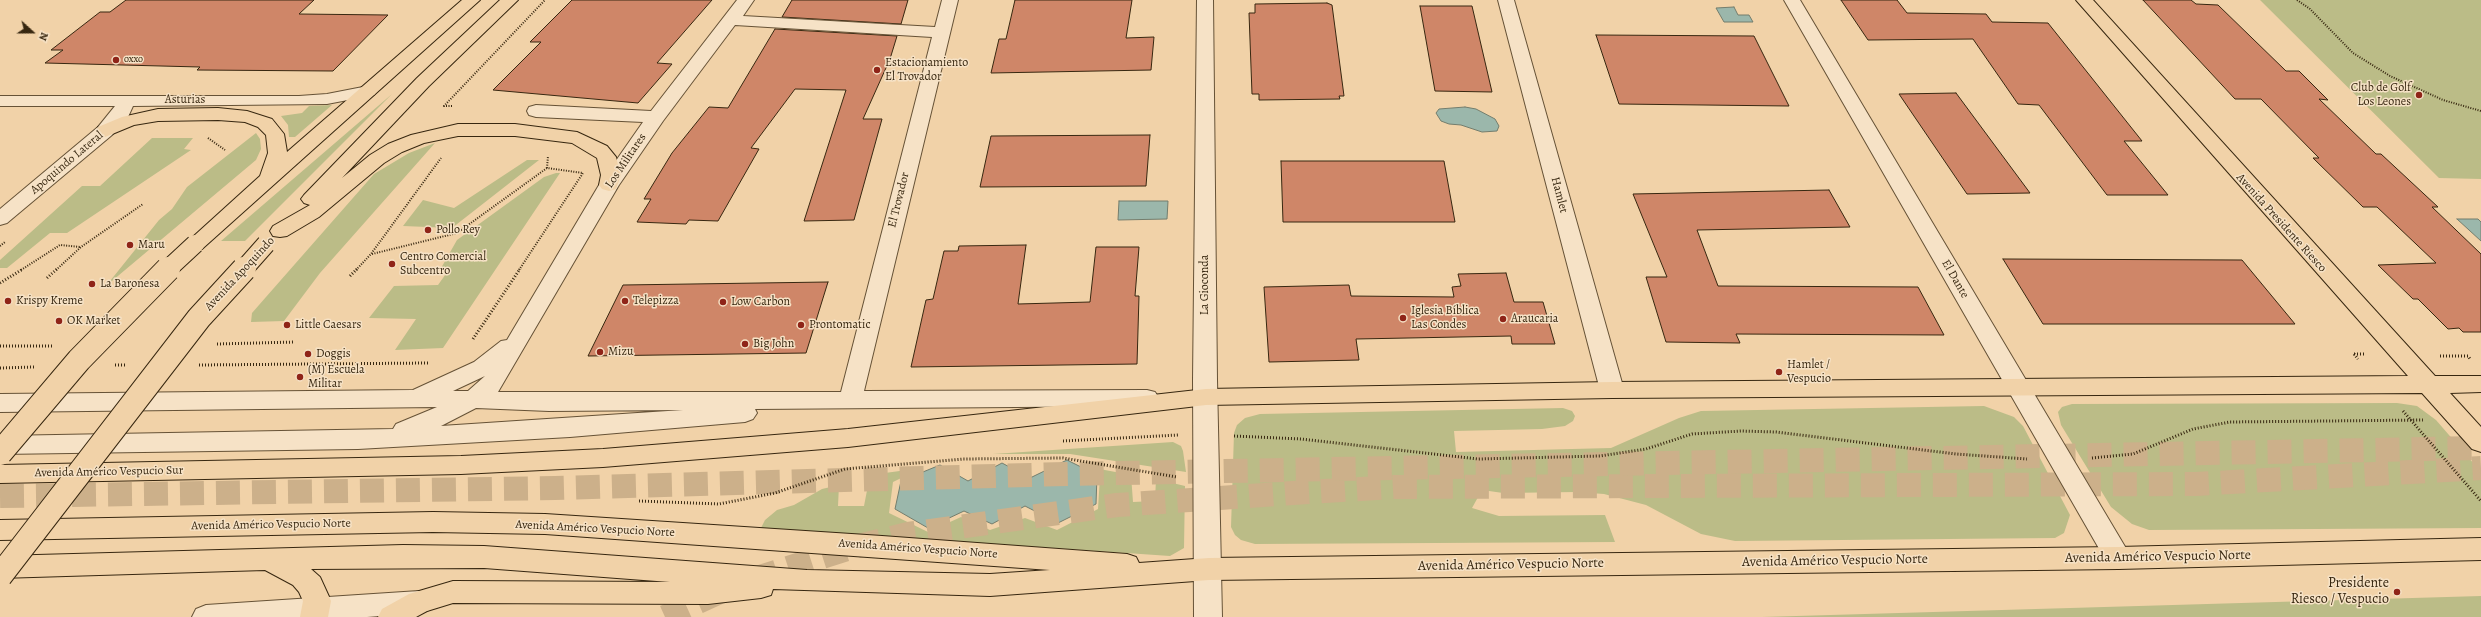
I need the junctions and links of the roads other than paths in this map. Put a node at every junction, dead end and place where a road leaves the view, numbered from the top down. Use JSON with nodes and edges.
{"nodes":[{"id":1,"x":472,"y":0,"type":"edge"},
{"id":2,"x":510,"y":0,"type":"edge"},
{"id":3,"x":746,"y":0,"type":"edge"},
{"id":4,"x":950,"y":0,"type":"edge"},
{"id":5,"x":1205,"y":0,"type":"edge"},
{"id":6,"x":1506,"y":0,"type":"edge"},
{"id":7,"x":1792,"y":0,"type":"edge"},
{"id":8,"x":2084,"y":0,"type":"edge"},
{"id":9,"x":730,"y":20,"type":"junction"},
{"id":10,"x":940,"y":32,"type":"junction"},
{"id":11,"x":368,"y":91,"type":"junction"},
{"id":12,"x":126,"y":100,"type":"junction"},
{"id":13,"x":0,"y":101,"type":"edge"},
{"id":14,"x":536,"y":111,"type":"dead end"},
{"id":15,"x":656,"y":117,"type":"junction"},
{"id":16,"x":104,"y":131,"type":"junction"},
{"id":17,"x":270,"y":178,"type":"junction"},
{"id":18,"x":609,"y":185,"type":"junction"},
{"id":19,"x":0,"y":219,"type":"edge"},
{"id":20,"x":273,"y":237,"type":"junction"},
{"id":21,"x":522,"y":334,"type":"junction"},
{"id":22,"x":2481,"y":384,"type":"edge"},
{"id":23,"x":2428,"y":385,"type":"junction"},
{"id":24,"x":2020,"y":389,"type":"junction"},
{"id":25,"x":1612,"y":390,"type":"junction"},
{"id":26,"x":1206,"y":397,"type":"junction"},
{"id":27,"x":410,"y":398,"type":"junction"},
{"id":28,"x":472,"y":400,"type":"junction"},
{"id":29,"x":850,"y":401,"type":"junction"},
{"id":30,"x":0,"y":403,"type":"edge"},
{"id":31,"x":358,"y":440,"type":"junction"},
{"id":32,"x":2481,"y":443,"type":"edge"},
{"id":33,"x":0,"y":445,"type":"edge"},
{"id":34,"x":0,"y":453,"type":"edge"},
{"id":35,"x":0,"y":474,"type":"edge"},
{"id":36,"x":0,"y":530,"type":"edge"},
{"id":37,"x":2481,"y":549,"type":"edge"},
{"id":38,"x":2118,"y":558,"type":"junction"},
{"id":39,"x":270,"y":561,"type":"junction"},
{"id":40,"x":0,"y":566,"type":"edge"},
{"id":41,"x":1198,"y":570,"type":"junction"},
{"id":42,"x":0,"y":576,"type":"edge"},
{"id":43,"x":807,"y":582,"type":"junction"},
{"id":44,"x":419,"y":602,"type":"junction"},
{"id":45,"x":315,"y":613,"type":"edge"},
{"id":46,"x":206,"y":617,"type":"edge"},
{"id":47,"x":392,"y":617,"type":"edge"},
{"id":48,"x":1208,"y":617,"type":"edge"}],
"edges":[{"from":1,"to":11,"type":"main road"},
{"from":2,"to":20,"type":"main road","name":"Avenida Apoquindo"},
{"from":3,"to":9,"type":"street","name":"Los Militares"},
{"from":4,"to":10,"type":"street","name":"El Trovador"},
{"from":5,"to":26,"type":"street","name":"La Gioconda"},
{"from":6,"to":25,"type":"street","name":"Hamlet"},
{"from":7,"to":24,"type":"street","name":"El Dante"},
{"from":8,"to":23,"type":"main road","name":"Avenida Presidente Riesco"},
{"from":9,"to":10,"type":"street"},
{"from":9,"to":15,"type":"street","name":"Los Militares"},
{"from":10,"to":29,"type":"street","name":"El Trovador"},
{"from":11,"to":12,"type":"street","name":"Asturias"},
{"from":11,"to":17,"type":"main road"},
{"from":12,"to":13,"type":"street","name":"Asturias"},
{"from":12,"to":16,"type":"street","name":"Apoquindo Lateral"},
{"from":14,"to":15,"type":"street"},
{"from":15,"to":18,"type":"street","name":"Los Militares"},
{"from":16,"to":17,"type":"main road"},
{"from":16,"to":19,"type":"street","name":"Apoquindo Lateral"},
{"from":17,"to":34,"type":"main road","bridge":true},
{"from":18,"to":20,"type":"main road"},
{"from":18,"to":21,"type":"street","name":"Los Militares"},
{"from":20,"to":42,"type":"main road","name":"Avenida Apoquindo","bridge":true},
{"from":21,"to":27,"type":"street","name":"Los Militares"},
{"from":21,"to":28,"type":"street","name":"Los Militares"},
{"from":22,"to":23,"type":"main road"},
{"from":23,"to":24,"type":"main road"},
{"from":23,"to":32,"type":"main road","name":"Avenida Presidente Riesco"},
{"from":24,"to":25,"type":"main road"},
{"from":24,"to":38,"type":"street","name":"El Dante"},
{"from":25,"to":26,"type":"main road"},
{"from":26,"to":29,"type":"street"},
{"from":26,"to":35,"type":"main road","name":"Avenida Américo Vespucio Sur"},
{"from":26,"to":41,"type":"street","name":"La Gioconda"},
{"from":27,"to":28,"type":"street"},
{"from":27,"to":30,"type":"street"},
{"from":28,"to":29,"type":"street"},
{"from":28,"to":31,"type":"street","name":"Los Militares"},
{"from":29,"to":31,"type":"street"},
{"from":31,"to":33,"type":"street"},
{"from":36,"to":41,"type":"main road","name":"Avenida Américo Vespucio Norte"},
{"from":37,"to":38,"type":"main road","name":"Avenida Américo Vespucio Norte"},
{"from":38,"to":41,"type":"main road","name":"Avenida Américo Vespucio Norte"},
{"from":39,"to":40,"type":"main road","name":"Avenida Américo Vespucio Norte"},
{"from":39,"to":43,"type":"main road","name":"Avenida Américo Vespucio Norte"},
{"from":39,"to":45,"type":"main road"},
{"from":41,"to":43,"type":"main road","name":"Avenida Américo Vespucio Norte"},
{"from":41,"to":48,"type":"street","name":"La Gioconda"},
{"from":43,"to":44,"type":"main road","name":"Avenida Américo Vespucio Norte"},
{"from":44,"to":45,"type":"street","name":"Avenida Américo Vespucio Norte"},
{"from":44,"to":47,"type":"main road"},
{"from":45,"to":46,"type":"street","name":"Avenida Américo Vespucio Norte"}]}
